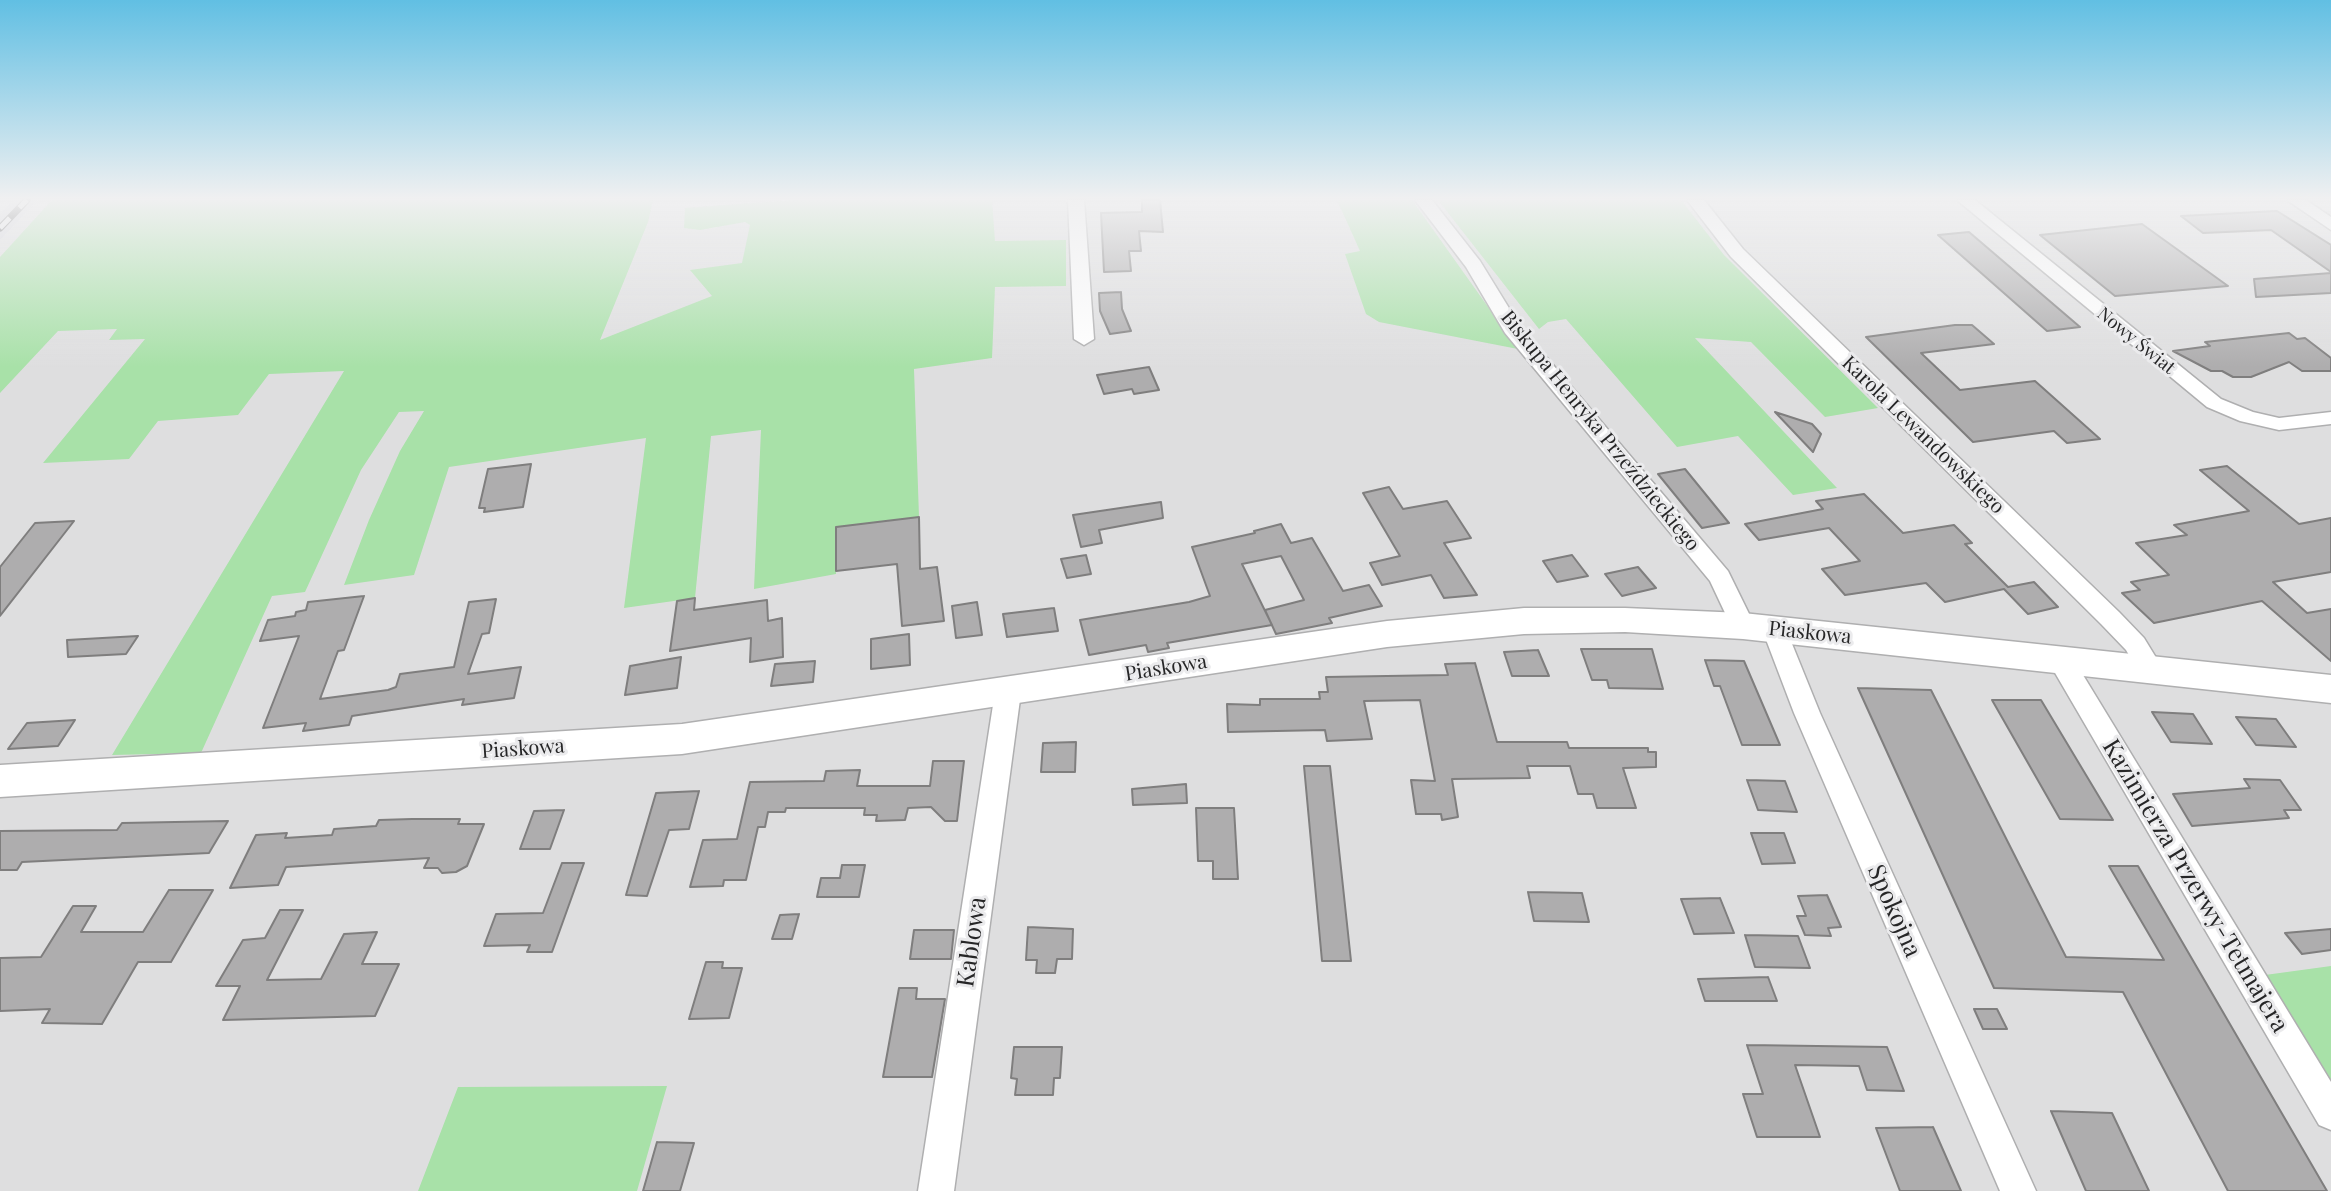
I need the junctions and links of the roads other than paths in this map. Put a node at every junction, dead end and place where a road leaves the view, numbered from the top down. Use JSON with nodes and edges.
{"nodes":[{"id":1,"x":1079,"y":256,"type":"edge"},
{"id":2,"x":1467,"y":256,"type":"edge"},
{"id":3,"x":1740,"y":256,"type":"edge"},
{"id":4,"x":2033,"y":256,"type":"edge"},
{"id":5,"x":1084,"y":339,"type":"dead end"},
{"id":6,"x":2331,"y":418,"type":"edge"},
{"id":7,"x":1758,"y":628,"type":"junction"},
{"id":8,"x":2060,"y":659,"type":"junction"},
{"id":9,"x":2150,"y":669,"type":"junction"},
{"id":10,"x":2331,"y":689,"type":"edge"},
{"id":11,"x":1008,"y":692,"type":"junction"},
{"id":12,"x":0,"y":781,"type":"edge"},
{"id":13,"x":2331,"y":1113,"type":"edge"},
{"id":14,"x":936,"y":1191,"type":"edge"},
{"id":15,"x":2018,"y":1191,"type":"edge"}],
"edges":[{"from":1,"to":5,"type":"street"},
{"from":2,"to":7,"type":"street","name":"Biskupa Henryka Przeździeckiego"},
{"from":3,"to":9,"type":"street","name":"Karola Lewandowskiego"},
{"from":4,"to":6,"type":"street","name":"Nowy Świat"},
{"from":7,"to":8,"type":"street","name":"Piaskowa"},
{"from":7,"to":11,"type":"street","name":"Piaskowa"},
{"from":7,"to":15,"type":"street","name":"Spokojna"},
{"from":8,"to":9,"type":"street","name":"Piaskowa"},
{"from":8,"to":13,"type":"street","name":"Kazimierza Przerwy-Tetmajera"},
{"from":9,"to":10,"type":"street","name":"Piaskowa"},
{"from":11,"to":12,"type":"street","name":"Piaskowa"},
{"from":11,"to":14,"type":"street","name":"Kablowa"}]}
